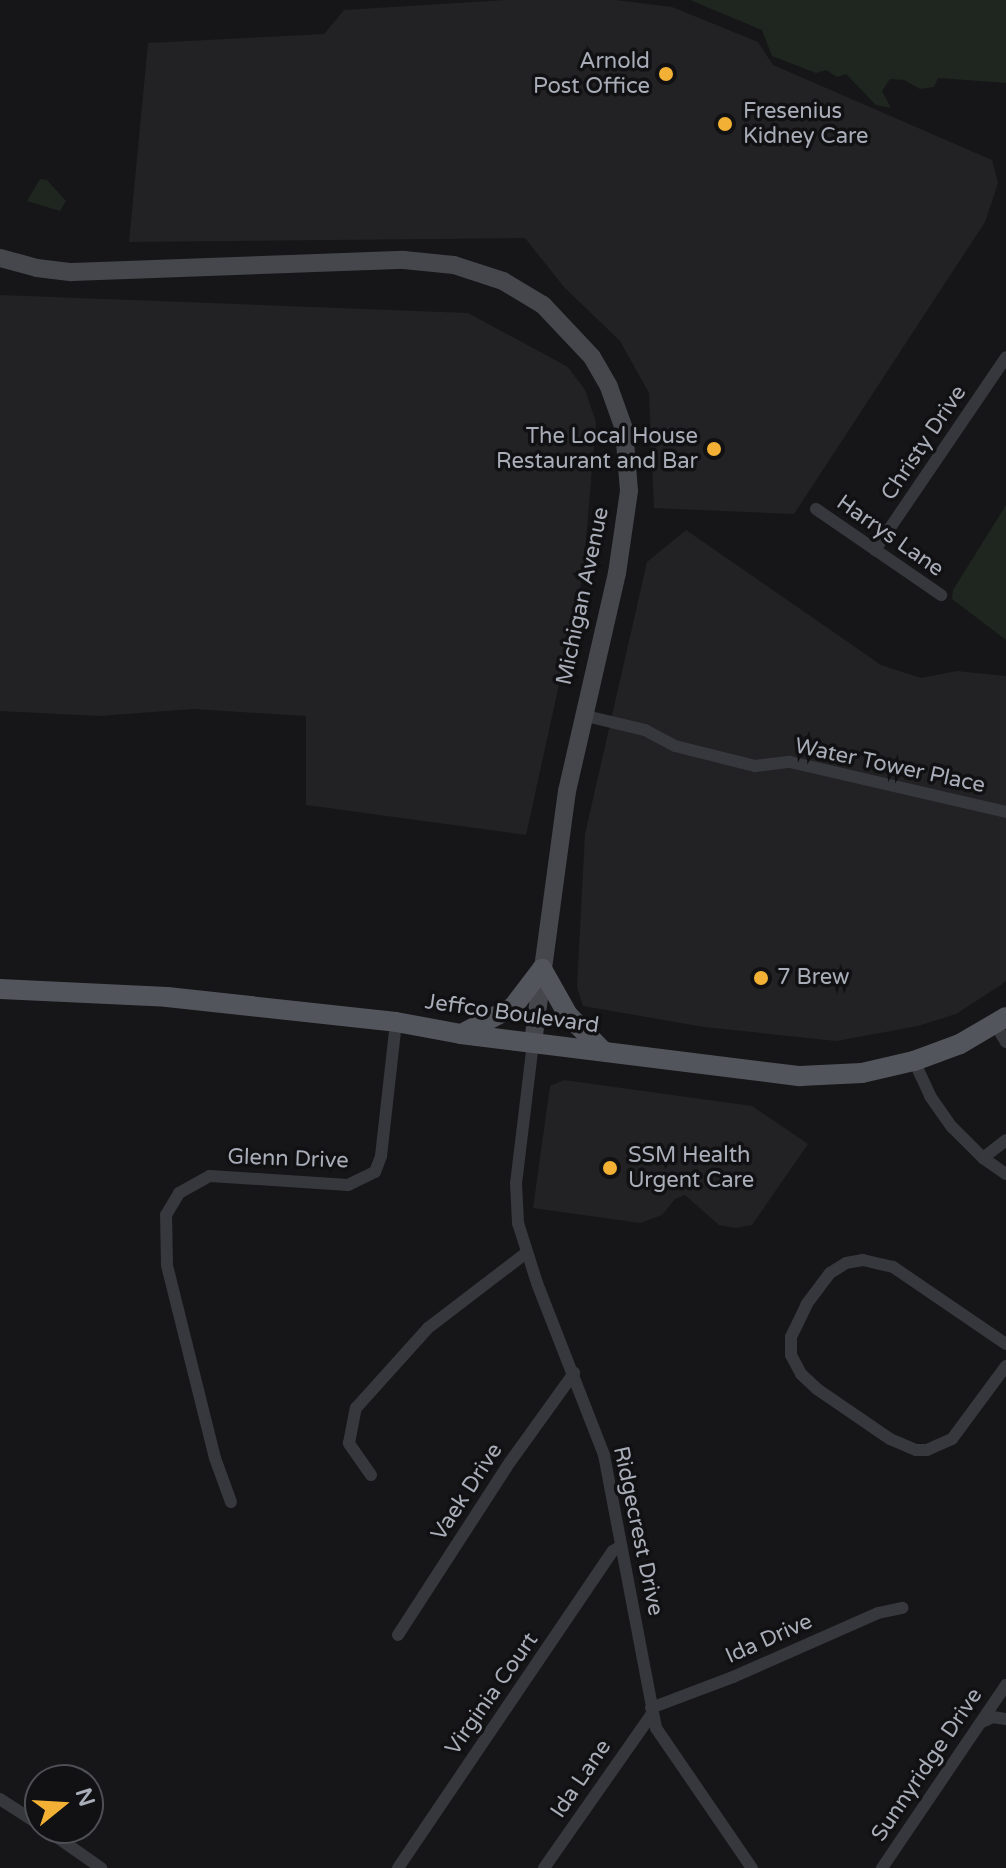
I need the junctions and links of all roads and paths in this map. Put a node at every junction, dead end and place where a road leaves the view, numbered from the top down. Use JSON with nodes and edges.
{"nodes":[{"id":1,"x":0,"y":258,"type":"edge"},
{"id":2,"x":1006,"y":357,"type":"edge"},
{"id":3,"x":816,"y":509,"type":"dead end"},
{"id":4,"x":875,"y":550,"type":"junction"},
{"id":5,"x":941,"y":595,"type":"dead end"},
{"id":6,"x":582,"y":715,"type":"junction"},
{"id":7,"x":1006,"y":812,"type":"edge"},
{"id":8,"x":542,"y":969,"type":"junction"},
{"id":9,"x":0,"y":989,"type":"edge"},
{"id":10,"x":1000,"y":1020,"type":"edge"},
{"id":11,"x":396,"y":1022,"type":"junction"},
{"id":12,"x":461,"y":1034,"type":"junction"},
{"id":13,"x":1006,"y":1042,"type":"edge"},
{"id":14,"x":533,"y":1043,"type":"junction"},
{"id":15,"x":602,"y":1050,"type":"junction"},
{"id":16,"x":914,"y":1061,"type":"junction"},
{"id":17,"x":1006,"y":1140,"type":"edge"},
{"id":18,"x":983,"y":1158,"type":"junction"},
{"id":19,"x":1006,"y":1174,"type":"edge"},
{"id":20,"x":526,"y":1253,"type":"junction"},
{"id":21,"x":1006,"y":1344,"type":"edge"},
{"id":22,"x":1006,"y":1366,"type":"edge"},
{"id":23,"x":574,"y":1373,"type":"junction"},
{"id":24,"x":371,"y":1475,"type":"dead end"},
{"id":25,"x":231,"y":1502,"type":"dead end"},
{"id":26,"x":621,"y":1546,"type":"junction"},
{"id":27,"x":902,"y":1608,"type":"dead end"},
{"id":28,"x":398,"y":1635,"type":"dead end"},
{"id":29,"x":1006,"y":1685,"type":"edge"},
{"id":30,"x":652,"y":1711,"type":"junction"},
{"id":31,"x":1006,"y":1719,"type":"edge"},
{"id":32,"x":980,"y":1724,"type":"junction"},
{"id":33,"x":0,"y":1799,"type":"edge"},
{"id":34,"x":24,"y":1815,"type":"edge"},
{"id":35,"x":66,"y":1844,"type":"edge"},
{"id":36,"x":101,"y":1868,"type":"edge"},
{"id":37,"x":398,"y":1868,"type":"edge"},
{"id":38,"x":544,"y":1868,"type":"edge"},
{"id":39,"x":752,"y":1868,"type":"edge"},
{"id":40,"x":882,"y":1868,"type":"edge"}],
"edges":[{"from":1,"to":6,"type":"street","name":"Michigan Avenue"},
{"from":2,"to":4,"type":"street","name":"Christy Drive"},
{"from":3,"to":4,"type":"street","name":"Harrys Lane"},
{"from":4,"to":5,"type":"street","name":"Harrys Lane"},
{"from":6,"to":7,"type":"street","name":"Water Tower Place"},
{"from":6,"to":8,"type":"street","name":"Michigan Avenue"},
{"from":8,"to":12,"type":"main road"},
{"from":8,"to":14,"type":"street","name":"Michigan Avenue"},
{"from":8,"to":15,"type":"main road"},
{"from":9,"to":11,"type":"main road","name":"Jeffco Boulevard"},
{"from":10,"to":13,"type":"street"},
{"from":10,"to":16,"type":"main road","name":"Jeffco Boulevard"},
{"from":11,"to":12,"type":"main road","name":"Jeffco Boulevard"},
{"from":11,"to":25,"type":"street","name":"Glenn Drive"},
{"from":12,"to":14,"type":"main road","name":"Jeffco Boulevard"},
{"from":14,"to":15,"type":"main road","name":"Jeffco Boulevard"},
{"from":14,"to":20,"type":"street","name":"Ridgecrest Drive"},
{"from":15,"to":16,"type":"main road","name":"Jeffco Boulevard"},
{"from":16,"to":18,"type":"street"},
{"from":17,"to":18,"type":"street"},
{"from":18,"to":19,"type":"street"},
{"from":20,"to":23,"type":"street","name":"Ridgecrest Drive"},
{"from":20,"to":24,"type":"street"},
{"from":21,"to":22,"type":"street"},
{"from":23,"to":26,"type":"street","name":"Ridgecrest Drive"},
{"from":23,"to":28,"type":"street","name":"Vaek Drive"},
{"from":26,"to":30,"type":"street","name":"Ridgecrest Drive"},
{"from":26,"to":37,"type":"street","name":"Virginia Court"},
{"from":27,"to":30,"type":"street","name":"Ida Drive"},
{"from":29,"to":32,"type":"street","name":"Sunnyridge Drive"},
{"from":30,"to":38,"type":"street","name":"Ida Lane"},
{"from":30,"to":39,"type":"street","name":"Ridgecrest Drive"},
{"from":31,"to":32,"type":"street"},
{"from":32,"to":40,"type":"street","name":"Sunnyridge Drive"},
{"from":33,"to":34,"type":"street"},
{"from":35,"to":36,"type":"street"}]}
